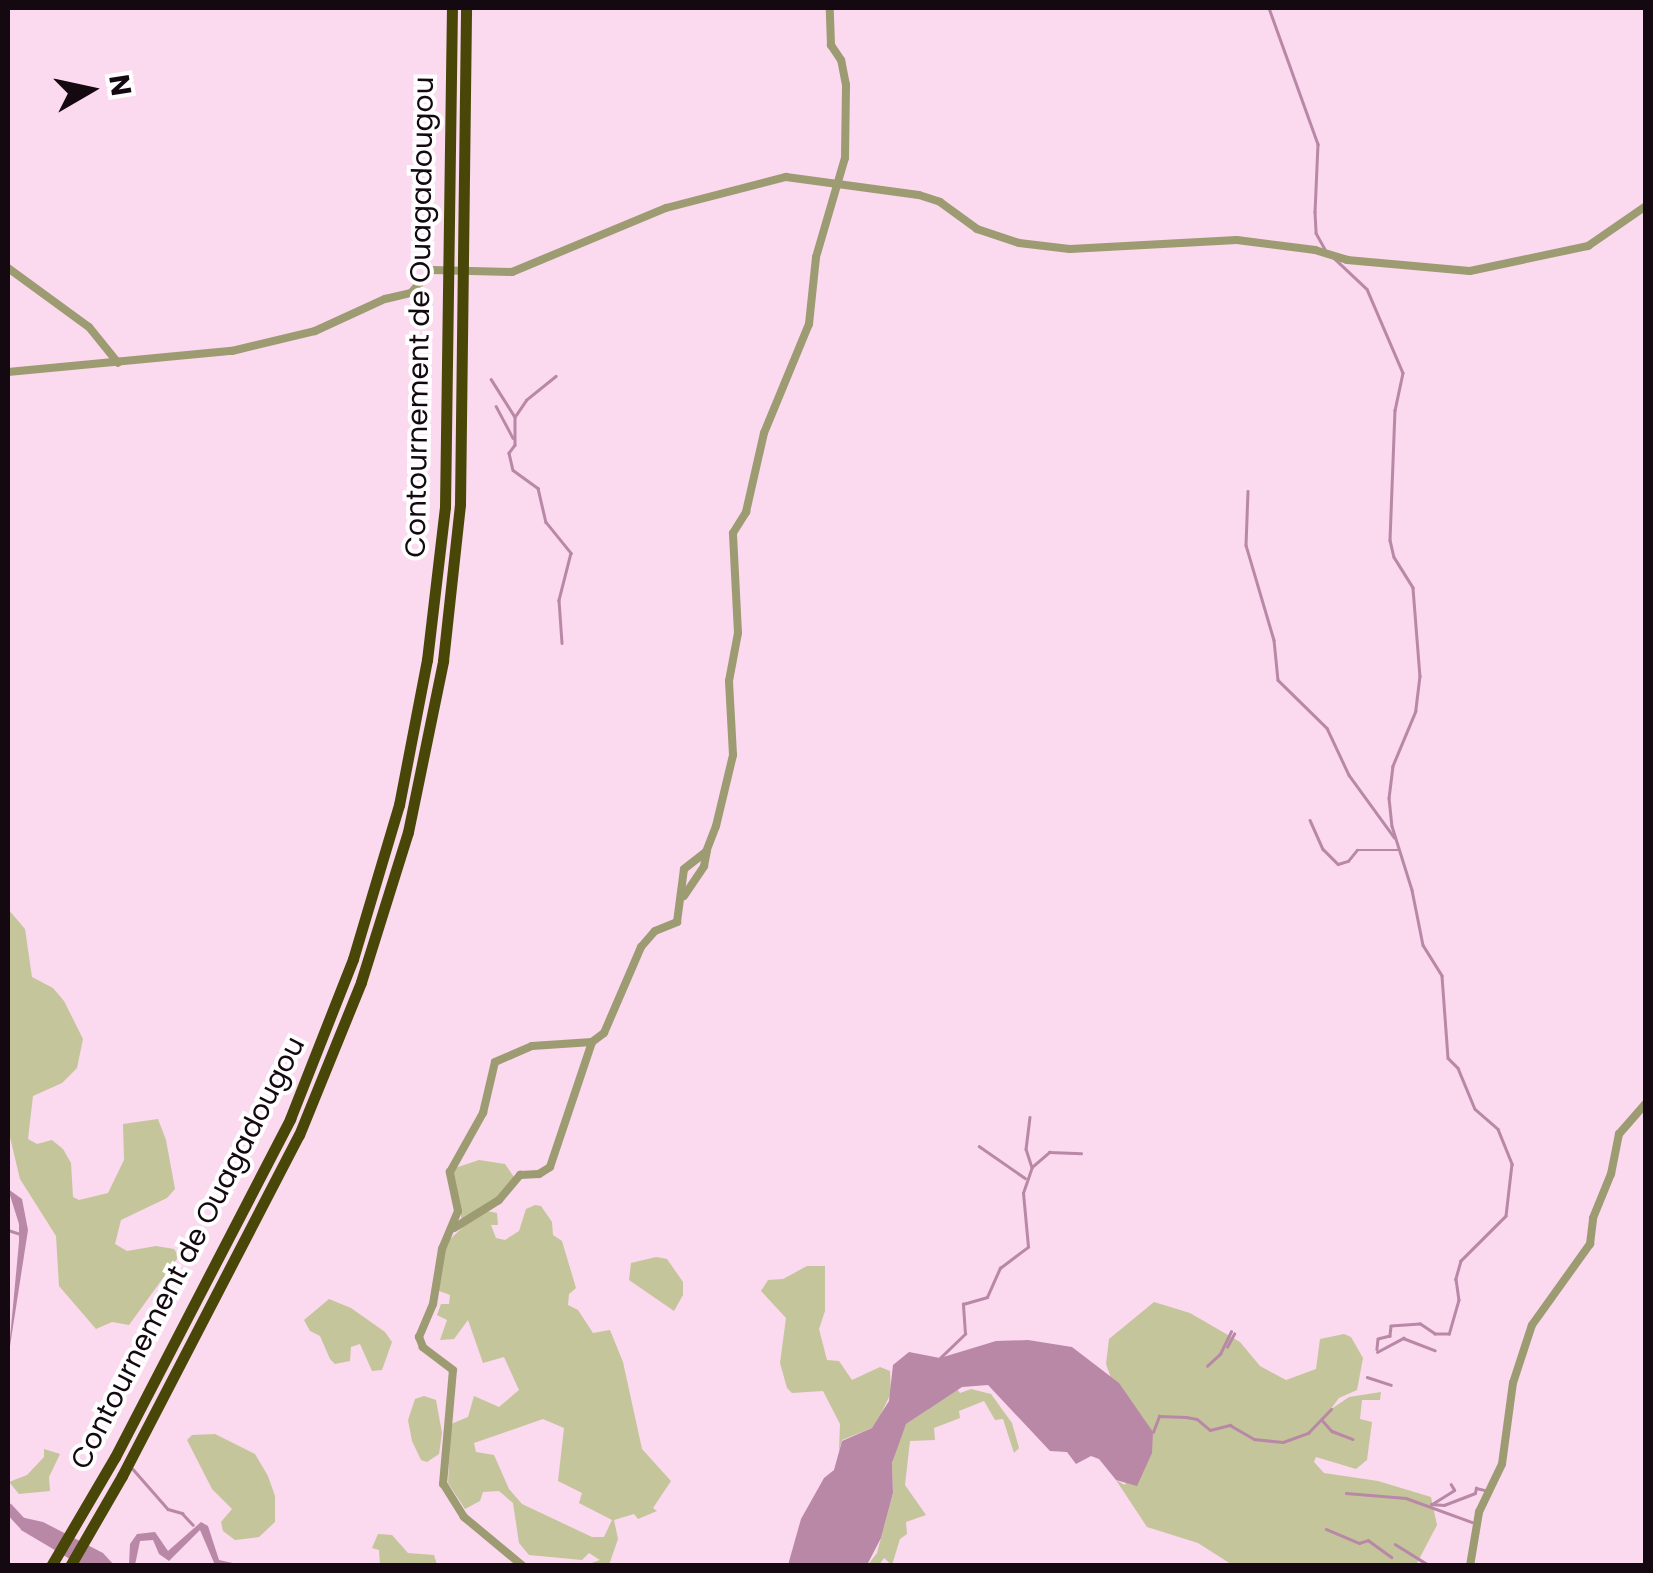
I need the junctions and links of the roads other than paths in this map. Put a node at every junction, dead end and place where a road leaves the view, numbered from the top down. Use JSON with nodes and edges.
{"nodes":[{"id":1,"x":452,"y":8,"type":"edge"},
{"id":2,"x":466,"y":8,"type":"edge"},
{"id":3,"x":830,"y":8,"type":"edge"},
{"id":4,"x":838,"y":185,"type":"junction"},
{"id":5,"x":1646,"y":206,"type":"edge"},
{"id":6,"x":8,"y":268,"type":"edge"},
{"id":7,"x":449,"y":268,"type":"junction"},
{"id":8,"x":464,"y":268,"type":"junction"},
{"id":9,"x":118,"y":364,"type":"junction"},
{"id":10,"x":8,"y":372,"type":"edge"},
{"id":11,"x":708,"y":847,"type":"junction"},
{"id":12,"x":683,"y":898,"type":"junction"},
{"id":13,"x":592,"y":1042,"type":"junction"},
{"id":14,"x":1646,"y":1103,"type":"edge"},
{"id":15,"x":450,"y":1231,"type":"junction"},
{"id":16,"x":54,"y":1560,"type":"edge"},
{"id":17,"x":70,"y":1564,"type":"edge"},
{"id":18,"x":523,"y":1566,"type":"edge"},
{"id":19,"x":1470,"y":1566,"type":"edge"}],
"edges":[{"from":1,"to":7,"type":"highway","name":"Contournement de Ouagadougou"},
{"from":2,"to":8,"type":"highway","name":"Contournement de Ouagadougou"},
{"from":3,"to":4,"type":"street"},
{"from":4,"to":5,"type":"street"},
{"from":4,"to":8,"type":"street"},
{"from":4,"to":11,"type":"street"},
{"from":6,"to":9,"type":"street"},
{"from":7,"to":8,"type":"street"},
{"from":7,"to":9,"type":"street"},
{"from":7,"to":16,"type":"highway","name":"Contournement de Ouagadougou"},
{"from":8,"to":17,"type":"highway","name":"Contournement de Ouagadougou"},
{"from":9,"to":10,"type":"street"},
{"from":11,"to":12,"type":"street"},
{"from":11,"to":12,"type":"street"},
{"from":12,"to":13,"type":"street"},
{"from":13,"to":15,"type":"street"},
{"from":13,"to":15,"type":"street"},
{"from":14,"to":19,"type":"street"},
{"from":15,"to":18,"type":"street"}]}
